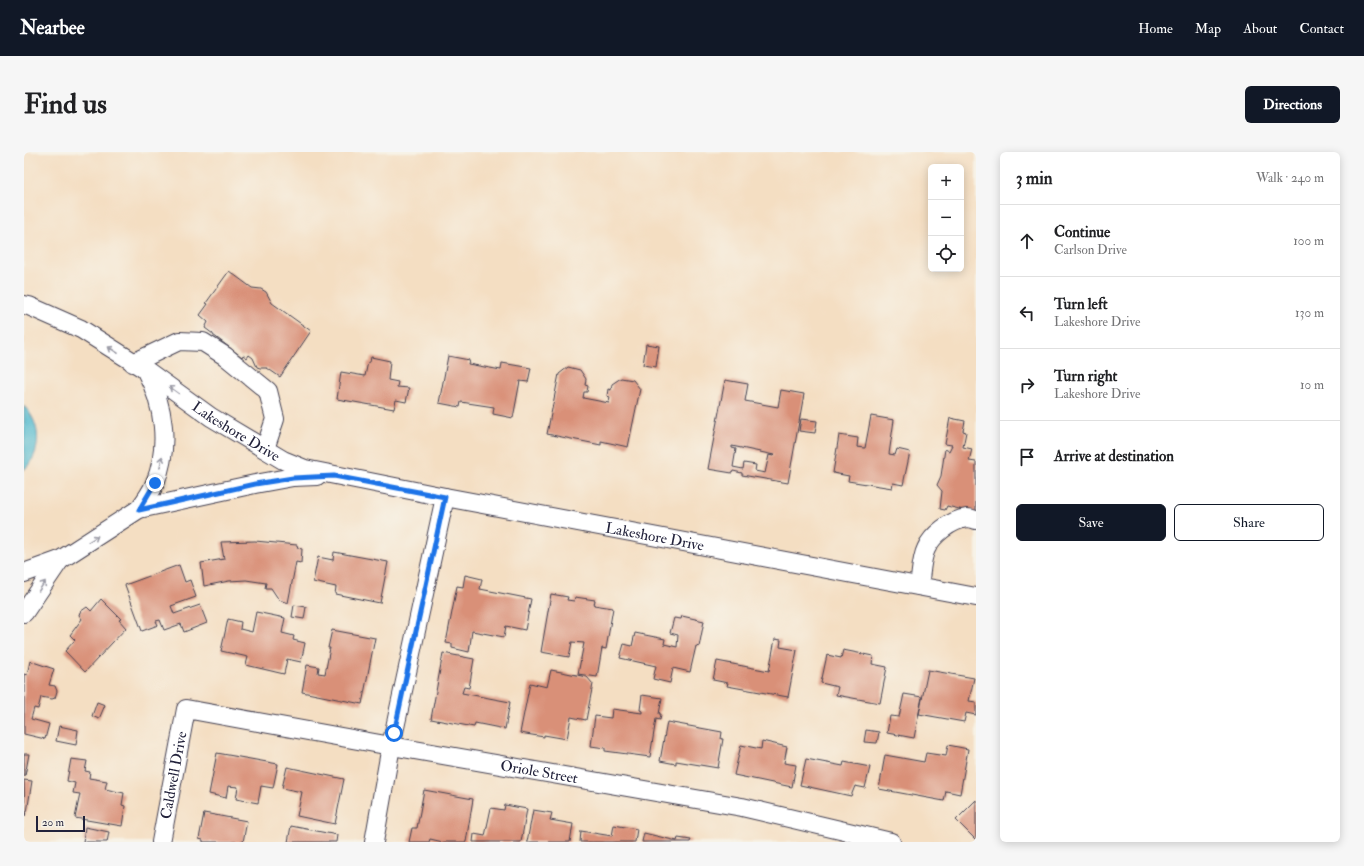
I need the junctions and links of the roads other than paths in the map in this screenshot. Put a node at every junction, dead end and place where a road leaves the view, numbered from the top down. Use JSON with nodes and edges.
{"nodes":[{"id":1,"x":26,"y":304,"type":"edge"},
{"id":2,"x":140,"y":367,"type":"junction"},
{"id":3,"x":265,"y":450,"type":"junction"},
{"id":4,"x":334,"y":476,"type":"junction"},
{"id":5,"x":445,"y":497,"type":"junction"},
{"id":6,"x":139,"y":510,"type":"junction"},
{"id":7,"x":976,"y":520,"type":"edge"},
{"id":8,"x":60,"y":560,"type":"junction"},
{"id":9,"x":24,"y":573,"type":"edge"},
{"id":10,"x":919,"y":586,"type":"junction"},
{"id":11,"x":976,"y":597,"type":"edge"},
{"id":12,"x":24,"y":613,"type":"edge"},
{"id":13,"x":186,"y":709,"type":"joint"},
{"id":14,"x":391,"y":746,"type":"junction"},
{"id":15,"x":161,"y":842,"type":"edge"},
{"id":16,"x":374,"y":842,"type":"edge"},
{"id":17,"x":891,"y":842,"type":"edge"}],
"edges":[{"from":2,"to":1,"type":"street","name":"Lakeshore Drive","one_way":true},
{"from":3,"to":2,"type":"street","name":"Lakeshore Drive","one_way":true},
{"from":2,"to":3,"type":"street"},
{"from":6,"to":2,"type":"street","name":"Lakeshore Drive","one_way":true},
{"from":3,"to":4,"type":"street","name":"Lakeshore Drive"},
{"from":4,"to":5,"type":"street","name":"Lakeshore Drive"},
{"from":4,"to":6,"type":"street","name":"Lakeshore Drive"},
{"from":5,"to":10,"type":"street","name":"Lakeshore Drive"},
{"from":5,"to":14,"type":"street"},
{"from":8,"to":6,"type":"street","name":"Lakeshore Drive","one_way":true},
{"from":7,"to":10,"type":"street"},
{"from":8,"to":9,"type":"street","name":"Lakeshore Drive"},
{"from":12,"to":8,"type":"street","one_way":true},
{"from":10,"to":11,"type":"street","name":"Lakeshore Drive"},
{"from":13,"to":14,"type":"street","name":"Oriole Street"},
{"from":13,"to":15,"type":"street","name":"Caldwell Drive"},
{"from":14,"to":16,"type":"street"},
{"from":14,"to":17,"type":"street","name":"Oriole Street"}]}
